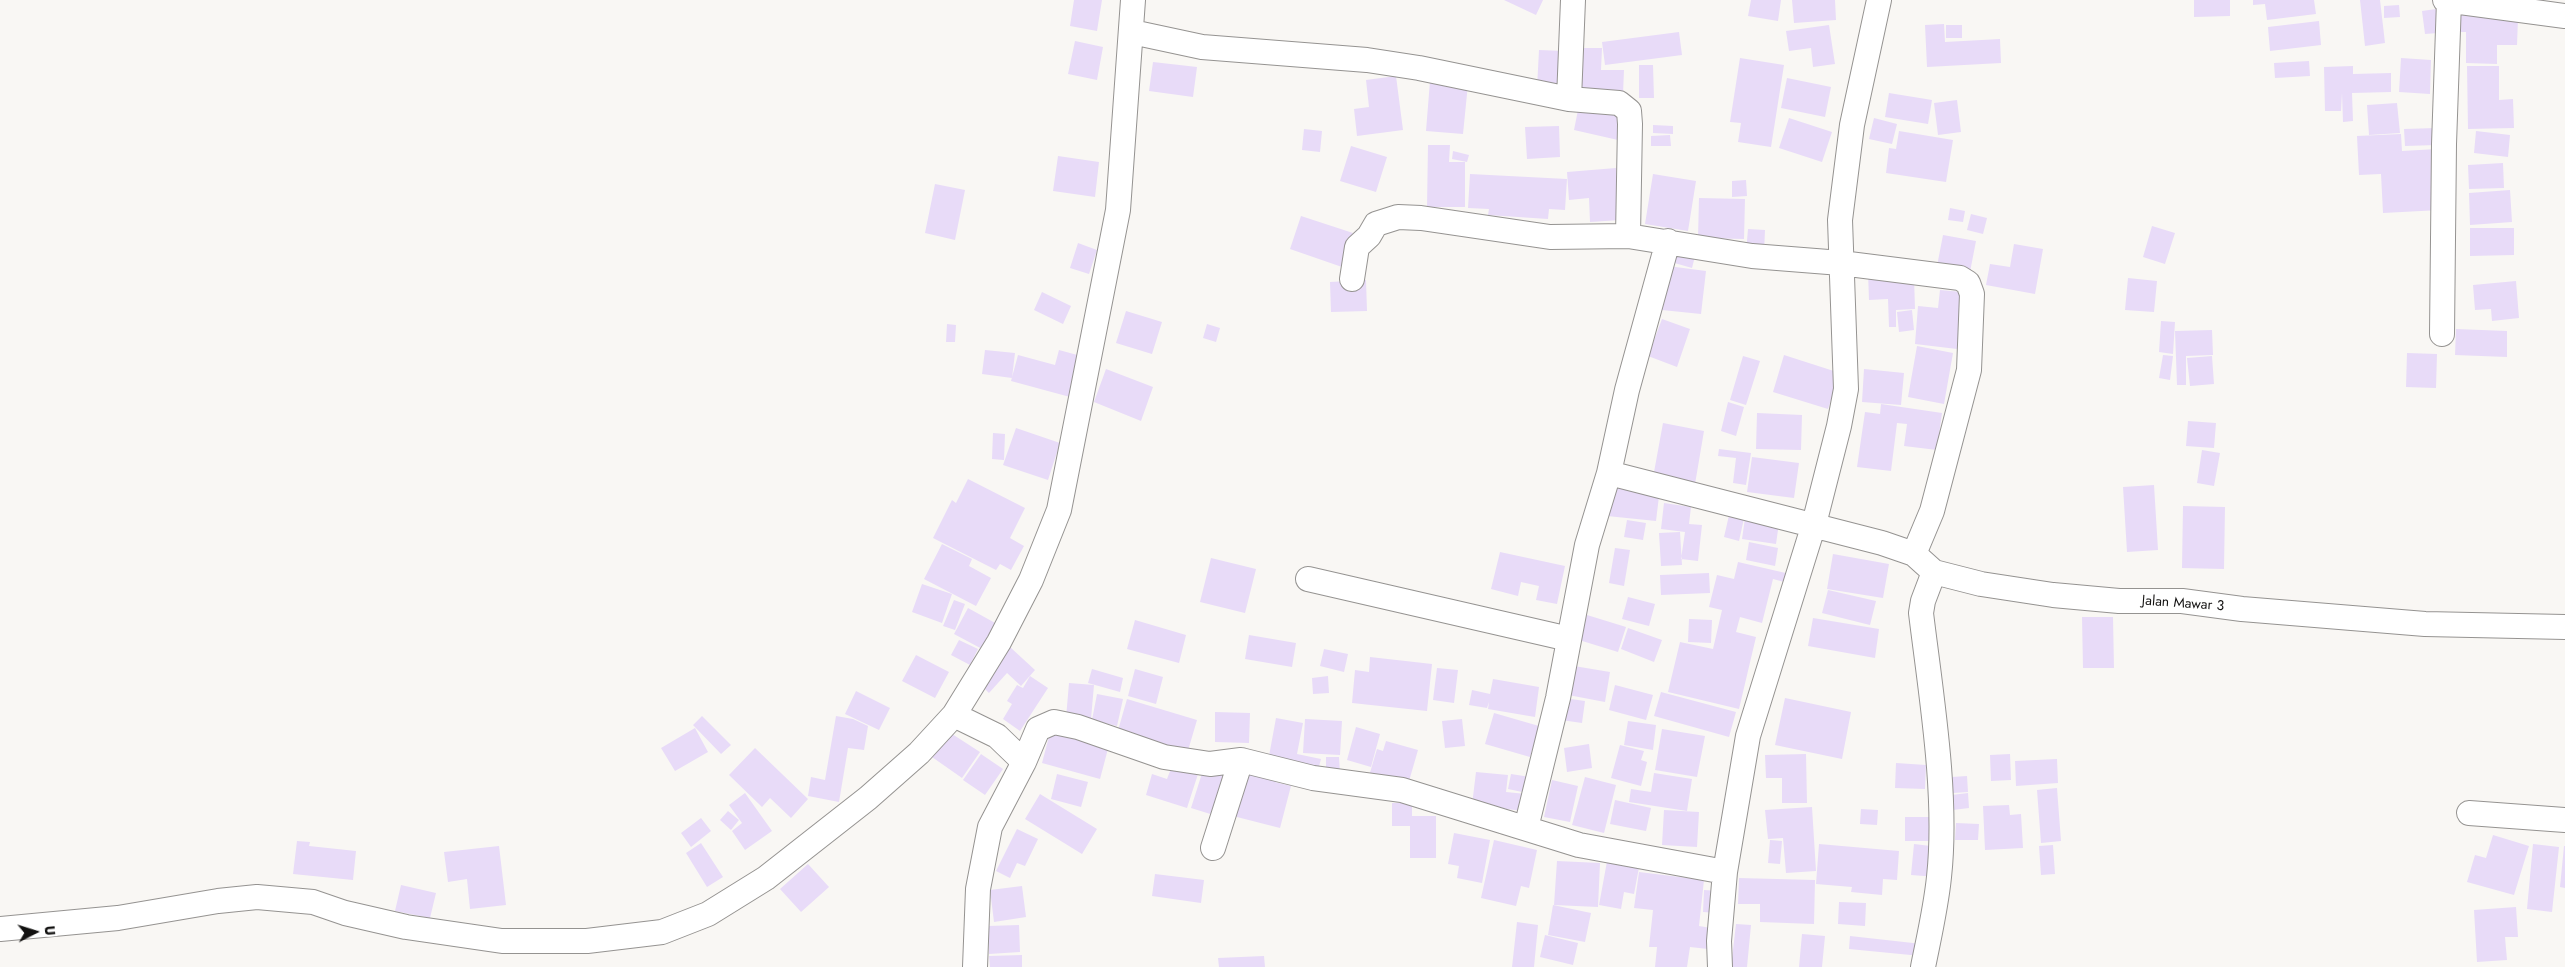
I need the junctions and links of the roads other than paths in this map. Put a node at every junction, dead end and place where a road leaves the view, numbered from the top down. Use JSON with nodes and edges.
{"nodes":[{"id":1,"x":1133,"y":0,"type":"edge"},
{"id":2,"x":1573,"y":0,"type":"edge"},
{"id":3,"x":1880,"y":0,"type":"edge"},
{"id":4,"x":2445,"y":0,"type":"edge"},
{"id":5,"x":2449,"y":1,"type":"edge"},
{"id":6,"x":2565,"y":16,"type":"edge"},
{"id":7,"x":1132,"y":32,"type":"junction"},
{"id":8,"x":1568,"y":98,"type":"junction"},
{"id":9,"x":1628,"y":236,"type":"junction"},
{"id":10,"x":1668,"y":241,"type":"junction"},
{"id":11,"x":1841,"y":262,"type":"junction"},
{"id":12,"x":1352,"y":279,"type":"dead end"},
{"id":13,"x":2442,"y":334,"type":"dead end"},
{"id":14,"x":1609,"y":473,"type":"junction"},
{"id":15,"x":1814,"y":524,"type":"junction"},
{"id":16,"x":1914,"y":554,"type":"junction"},
{"id":17,"x":1934,"y":572,"type":"junction"},
{"id":18,"x":1308,"y":579,"type":"dead end"},
{"id":19,"x":2565,"y":627,"type":"edge"},
{"id":20,"x":1569,"y":639,"type":"junction"},
{"id":21,"x":954,"y":716,"type":"junction"},
{"id":22,"x":1241,"y":760,"type":"junction"},
{"id":23,"x":1024,"y":762,"type":"junction"},
{"id":24,"x":2469,"y":813,"type":"dead end"},
{"id":25,"x":2565,"y":820,"type":"edge"},
{"id":26,"x":1526,"y":828,"type":"junction"},
{"id":27,"x":1213,"y":848,"type":"dead end"},
{"id":28,"x":1725,"y":872,"type":"junction"},
{"id":29,"x":0,"y":929,"type":"edge"},
{"id":30,"x":975,"y":967,"type":"edge"},
{"id":31,"x":1720,"y":967,"type":"edge"},
{"id":32,"x":1923,"y":967,"type":"edge"}],
"edges":[{"from":1,"to":7,"type":"street"},
{"from":2,"to":8,"type":"street"},
{"from":3,"to":11,"type":"street"},
{"from":4,"to":5,"type":"street"},
{"from":5,"to":6,"type":"street"},
{"from":5,"to":13,"type":"street"},
{"from":7,"to":8,"type":"street"},
{"from":7,"to":21,"type":"street"},
{"from":8,"to":9,"type":"street"},
{"from":9,"to":10,"type":"street"},
{"from":9,"to":12,"type":"street"},
{"from":10,"to":11,"type":"street"},
{"from":10,"to":14,"type":"street"},
{"from":11,"to":15,"type":"street"},
{"from":11,"to":16,"type":"street"},
{"from":14,"to":15,"type":"street","name":"Jalan Mawar 3"},
{"from":14,"to":20,"type":"street"},
{"from":15,"to":16,"type":"street","name":"Jalan Mawar 3"},
{"from":15,"to":28,"type":"street"},
{"from":16,"to":17,"type":"street","name":"Jalan Mawar 3"},
{"from":17,"to":19,"type":"street","name":"Jalan Mawar 3"},
{"from":17,"to":32,"type":"street"},
{"from":18,"to":20,"type":"street"},
{"from":20,"to":26,"type":"street"},
{"from":21,"to":23,"type":"street"},
{"from":21,"to":29,"type":"street"},
{"from":22,"to":23,"type":"street"},
{"from":22,"to":26,"type":"street"},
{"from":22,"to":27,"type":"street"},
{"from":23,"to":30,"type":"street"},
{"from":24,"to":25,"type":"street"},
{"from":26,"to":28,"type":"street"},
{"from":28,"to":31,"type":"street"}]}
